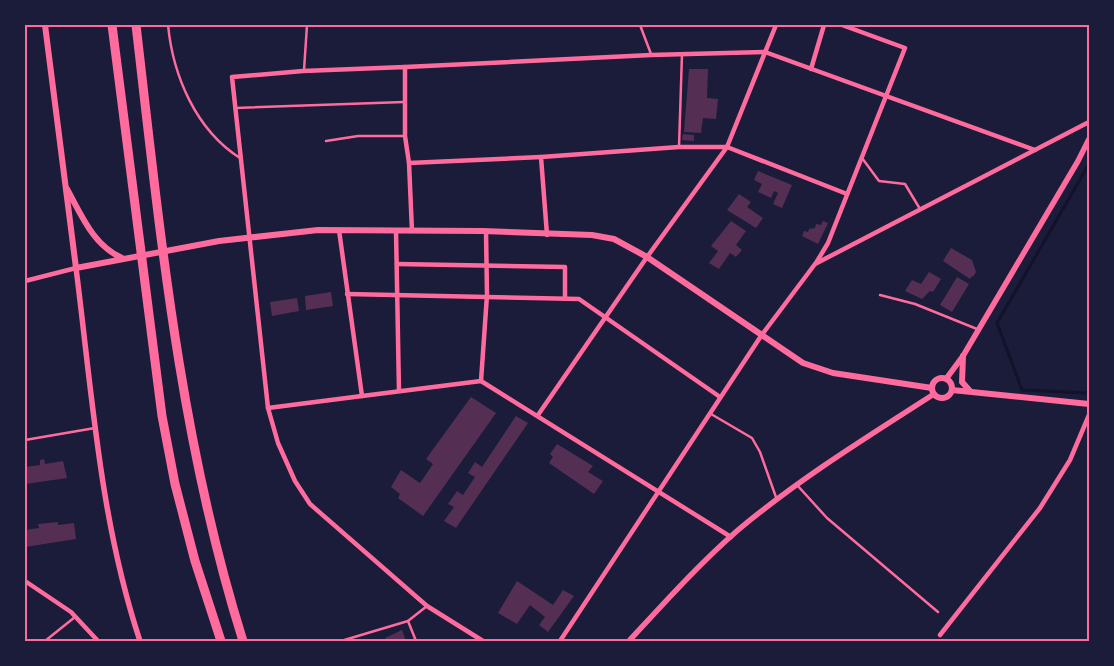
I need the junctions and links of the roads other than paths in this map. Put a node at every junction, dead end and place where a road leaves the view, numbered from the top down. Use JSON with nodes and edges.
{"nodes":[{"id":1,"x":45,"y":25,"type":"edge"},
{"id":2,"x":112,"y":25,"type":"edge"},
{"id":3,"x":136,"y":25,"type":"edge"},
{"id":4,"x":168,"y":25,"type":"edge"},
{"id":5,"x":307,"y":25,"type":"edge"},
{"id":6,"x":640,"y":25,"type":"edge"},
{"id":7,"x":776,"y":25,"type":"edge"},
{"id":8,"x":824,"y":25,"type":"edge"},
{"id":9,"x":842,"y":25,"type":"edge"},
{"id":10,"x":765,"y":52,"type":"junction"},
{"id":11,"x":682,"y":54,"type":"junction"},
{"id":12,"x":651,"y":55,"type":"junction"},
{"id":13,"x":405,"y":68,"type":"junction"},
{"id":14,"x":811,"y":69,"type":"junction"},
{"id":15,"x":304,"y":71,"type":"junction"},
{"id":16,"x":885,"y":96,"type":"junction"},
{"id":17,"x":404,"y":102,"type":"junction"},
{"id":18,"x":234,"y":108,"type":"junction"},
{"id":19,"x":1089,"y":122,"type":"edge"},
{"id":20,"x":405,"y":136,"type":"junction"},
{"id":21,"x":1089,"y":139,"type":"edge"},
{"id":22,"x":326,"y":141,"type":"dead end"},
{"id":23,"x":678,"y":147,"type":"junction"},
{"id":24,"x":727,"y":147,"type":"junction"},
{"id":25,"x":1035,"y":150,"type":"junction"},
{"id":26,"x":541,"y":157,"type":"junction"},
{"id":27,"x":862,"y":157,"type":"junction"},
{"id":28,"x":240,"y":158,"type":"junction"},
{"id":29,"x":410,"y":163,"type":"junction"},
{"id":30,"x":65,"y":184,"type":"junction"},
{"id":31,"x":847,"y":194,"type":"junction"},
{"id":32,"x":920,"y":210,"type":"junction"},
{"id":33,"x":339,"y":230,"type":"junction"},
{"id":34,"x":396,"y":230,"type":"junction"},
{"id":35,"x":412,"y":230,"type":"junction"},
{"id":36,"x":486,"y":231,"type":"junction"},
{"id":37,"x":547,"y":235,"type":"junction"},
{"id":38,"x":250,"y":237,"type":"junction"},
{"id":39,"x":647,"y":257,"type":"junction"},
{"id":40,"x":122,"y":258,"type":"junction"},
{"id":41,"x":397,"y":264,"type":"junction"},
{"id":42,"x":486,"y":264,"type":"junction"},
{"id":43,"x":815,"y":264,"type":"junction"},
{"id":44,"x":76,"y":268,"type":"junction"},
{"id":45,"x":25,"y":281,"type":"edge"},
{"id":46,"x":347,"y":294,"type":"junction"},
{"id":47,"x":397,"y":294,"type":"junction"},
{"id":48,"x":487,"y":295,"type":"junction"},
{"id":49,"x":880,"y":296,"type":"dead end"},
{"id":50,"x":565,"y":298,"type":"junction"},
{"id":51,"x":605,"y":317,"type":"junction"},
{"id":52,"x":978,"y":329,"type":"junction"},
{"id":53,"x":761,"y":336,"type":"junction"},
{"id":54,"x":963,"y":356,"type":"junction"},
{"id":55,"x":946,"y":379,"type":"junction"},
{"id":56,"x":482,"y":381,"type":"junction"},
{"id":57,"x":952,"y":390,"type":"junction"},
{"id":58,"x":399,"y":391,"type":"junction"},
{"id":59,"x":933,"y":391,"type":"junction"},
{"id":60,"x":970,"y":391,"type":"junction"},
{"id":61,"x":362,"y":396,"type":"junction"},
{"id":62,"x":720,"y":397,"type":"junction"},
{"id":63,"x":1089,"y":404,"type":"edge"},
{"id":64,"x":268,"y":408,"type":"junction"},
{"id":65,"x":710,"y":413,"type":"junction"},
{"id":66,"x":538,"y":415,"type":"junction"},
{"id":67,"x":1089,"y":415,"type":"edge"},
{"id":68,"x":96,"y":428,"type":"junction"},
{"id":69,"x":25,"y":440,"type":"edge"},
{"id":70,"x":798,"y":485,"type":"junction"},
{"id":71,"x":659,"y":492,"type":"junction"},
{"id":72,"x":777,"y":500,"type":"junction"},
{"id":73,"x":731,"y":537,"type":"junction"},
{"id":74,"x":25,"y":581,"type":"edge"},
{"id":75,"x":427,"y":606,"type":"junction"},
{"id":76,"x":938,"y":612,"type":"dead end"},
{"id":77,"x":75,"y":616,"type":"junction"},
{"id":78,"x":408,"y":621,"type":"junction"},
{"id":79,"x":940,"y":636,"type":"dead end"},
{"id":80,"x":45,"y":641,"type":"edge"},
{"id":81,"x":98,"y":641,"type":"edge"},
{"id":82,"x":140,"y":641,"type":"edge"},
{"id":83,"x":221,"y":641,"type":"edge"},
{"id":84,"x":243,"y":641,"type":"edge"},
{"id":85,"x":341,"y":641,"type":"edge"},
{"id":86,"x":416,"y":641,"type":"edge"},
{"id":87,"x":483,"y":641,"type":"edge"},
{"id":88,"x":560,"y":641,"type":"edge"},
{"id":89,"x":629,"y":641,"type":"edge"}],
"edges":[{"from":1,"to":30,"type":"main road"},
{"from":2,"to":83,"type":"highway"},
{"from":3,"to":84,"type":"highway"},
{"from":4,"to":28,"type":"lane"},
{"from":5,"to":15,"type":"lane"},
{"from":6,"to":12,"type":"lane"},
{"from":7,"to":10,"type":"street"},
{"from":8,"to":14,"type":"street"},
{"from":9,"to":16,"type":"street"},
{"from":10,"to":11,"type":"street"},
{"from":10,"to":14,"type":"street"},
{"from":10,"to":24,"type":"street"},
{"from":11,"to":12,"type":"street"},
{"from":11,"to":23,"type":"lane"},
{"from":12,"to":13,"type":"street"},
{"from":13,"to":15,"type":"street"},
{"from":13,"to":17,"type":"street"},
{"from":14,"to":16,"type":"street"},
{"from":15,"to":18,"type":"street"},
{"from":16,"to":25,"type":"street"},
{"from":16,"to":27,"type":"street"},
{"from":17,"to":18,"type":"lane"},
{"from":17,"to":20,"type":"street"},
{"from":18,"to":28,"type":"street"},
{"from":19,"to":25,"type":"street"},
{"from":20,"to":22,"type":"lane"},
{"from":20,"to":29,"type":"street"},
{"from":21,"to":52,"type":"street"},
{"from":23,"to":24,"type":"street"},
{"from":23,"to":26,"type":"street"},
{"from":24,"to":31,"type":"street"},
{"from":24,"to":39,"type":"street"},
{"from":25,"to":32,"type":"street"},
{"from":26,"to":29,"type":"street"},
{"from":26,"to":37,"type":"street"},
{"from":27,"to":31,"type":"street"},
{"from":27,"to":32,"type":"lane"},
{"from":28,"to":38,"type":"street"},
{"from":29,"to":35,"type":"street"},
{"from":30,"to":40,"type":"main road"},
{"from":30,"to":44,"type":"main road"},
{"from":31,"to":43,"type":"street"},
{"from":32,"to":43,"type":"street"},
{"from":33,"to":34,"type":"main road"},
{"from":33,"to":38,"type":"main road"},
{"from":33,"to":46,"type":"street"},
{"from":34,"to":35,"type":"main road"},
{"from":34,"to":41,"type":"street"},
{"from":35,"to":36,"type":"main road"},
{"from":36,"to":37,"type":"main road"},
{"from":36,"to":42,"type":"street"},
{"from":37,"to":39,"type":"main road"},
{"from":38,"to":40,"type":"main road"},
{"from":38,"to":64,"type":"street"},
{"from":39,"to":51,"type":"street"},
{"from":39,"to":53,"type":"main road"},
{"from":40,"to":44,"type":"main road"},
{"from":41,"to":42,"type":"street"},
{"from":41,"to":47,"type":"street"},
{"from":42,"to":48,"type":"street"},
{"from":42,"to":50,"type":"street"},
{"from":43,"to":53,"type":"street"},
{"from":44,"to":45,"type":"street"},
{"from":44,"to":68,"type":"street"},
{"from":46,"to":47,"type":"street"},
{"from":46,"to":61,"type":"street"},
{"from":47,"to":48,"type":"street"},
{"from":47,"to":58,"type":"street"},
{"from":48,"to":50,"type":"street"},
{"from":48,"to":56,"type":"street"},
{"from":49,"to":52,"type":"lane"},
{"from":50,"to":51,"type":"street"},
{"from":51,"to":62,"type":"street"},
{"from":51,"to":66,"type":"street"},
{"from":52,"to":54,"type":"street"},
{"from":53,"to":59,"type":"main road"},
{"from":53,"to":62,"type":"street"},
{"from":54,"to":55,"type":"street"},
{"from":54,"to":60,"type":"main road"},
{"from":55,"to":57,"type":"main road"},
{"from":55,"to":59,"type":"main road"},
{"from":56,"to":58,"type":"street"},
{"from":56,"to":66,"type":"street"},
{"from":57,"to":59,"type":"main road"},
{"from":57,"to":60,"type":"main road"},
{"from":58,"to":61,"type":"street"},
{"from":59,"to":70,"type":"street"},
{"from":60,"to":63,"type":"main road"},
{"from":61,"to":64,"type":"street"},
{"from":62,"to":65,"type":"street"},
{"from":64,"to":75,"type":"street"},
{"from":65,"to":71,"type":"street"},
{"from":65,"to":72,"type":"lane"},
{"from":66,"to":71,"type":"street"},
{"from":67,"to":79,"type":"street"},
{"from":68,"to":69,"type":"lane"},
{"from":68,"to":82,"type":"street"},
{"from":70,"to":72,"type":"street"},
{"from":70,"to":76,"type":"lane"},
{"from":71,"to":73,"type":"street"},
{"from":71,"to":88,"type":"street"},
{"from":72,"to":73,"type":"street"},
{"from":73,"to":89,"type":"street"},
{"from":74,"to":77,"type":"street"},
{"from":75,"to":78,"type":"lane"},
{"from":75,"to":87,"type":"street"},
{"from":77,"to":80,"type":"lane"},
{"from":77,"to":81,"type":"street"},
{"from":78,"to":85,"type":"lane"},
{"from":78,"to":86,"type":"lane"}]}
